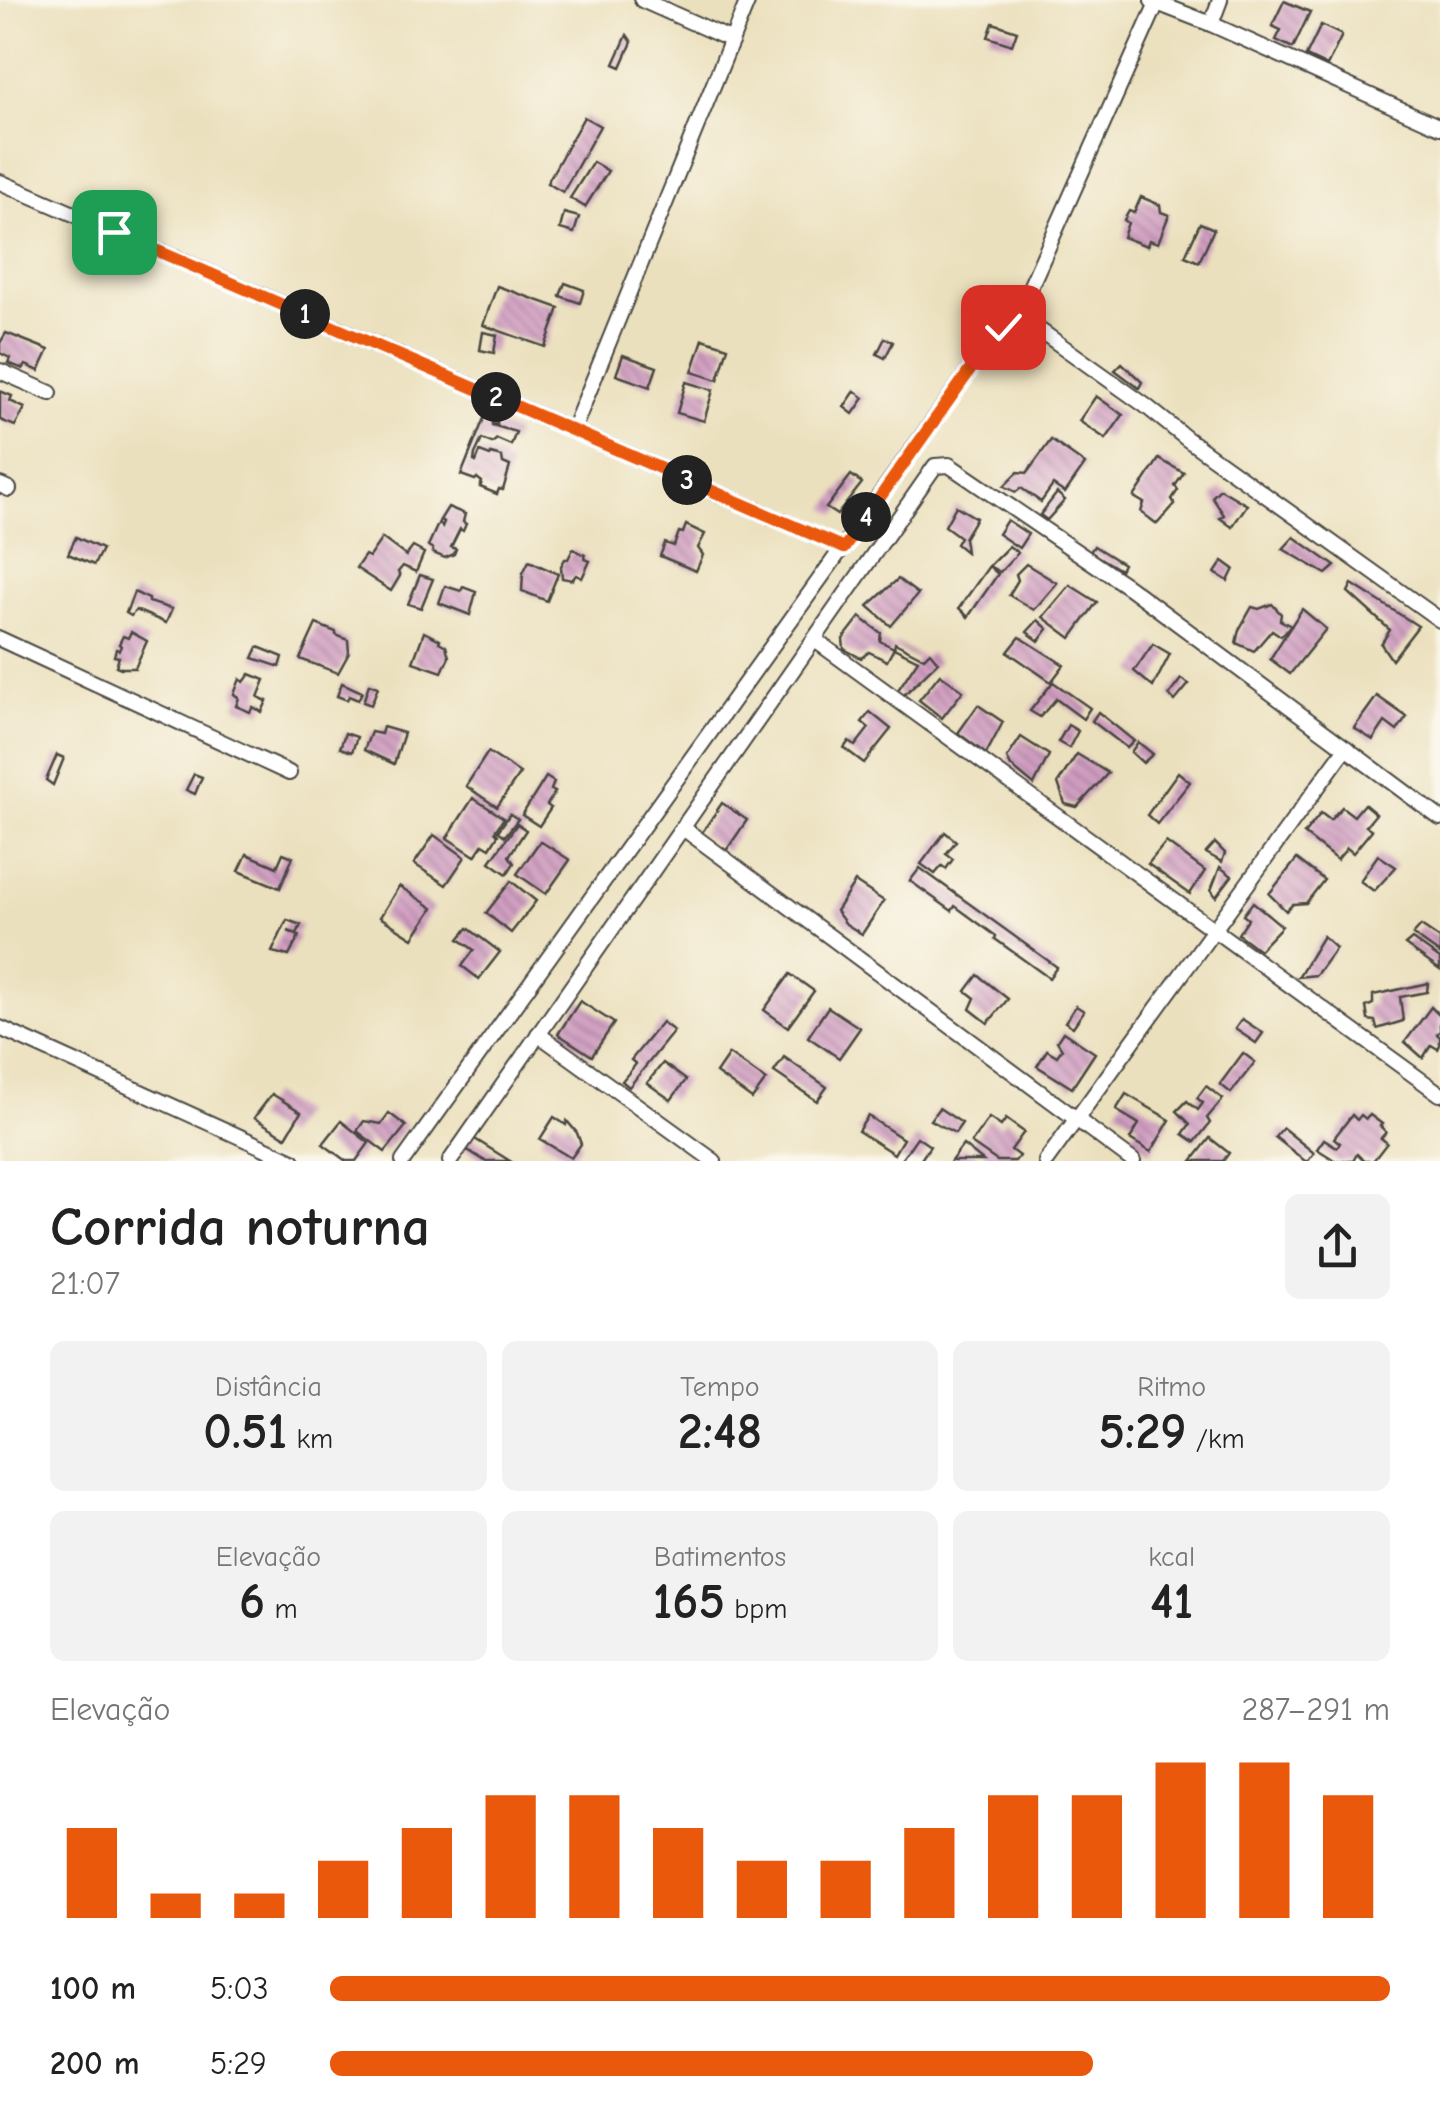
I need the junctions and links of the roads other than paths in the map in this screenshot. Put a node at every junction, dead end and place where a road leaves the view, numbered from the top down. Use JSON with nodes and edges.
{"nodes":[{"id":1,"x":642,"y":0,"type":"edge"},
{"id":2,"x":748,"y":0,"type":"edge"},
{"id":3,"x":1220,"y":0,"type":"edge"},
{"id":4,"x":1153,"y":2,"type":"edge"},
{"id":5,"x":1210,"y":24,"type":"junction"},
{"id":6,"x":732,"y":40,"type":"junction"},
{"id":7,"x":1440,"y":127,"type":"edge"},
{"id":8,"x":0,"y":182,"type":"edge"},
{"id":9,"x":1015,"y":322,"type":"junction"},
{"id":10,"x":0,"y":371,"type":"edge"},
{"id":11,"x":50,"y":393,"type":"dead end"},
{"id":12,"x":572,"y":430,"type":"junction"},
{"id":13,"x":844,"y":548,"type":"junction"},
{"id":14,"x":1440,"y":620,"type":"edge"},
{"id":15,"x":0,"y":639,"type":"edge"},
{"id":16,"x":814,"y":640,"type":"junction"},
{"id":17,"x":1346,"y":748,"type":"junction"},
{"id":18,"x":288,"y":773,"type":"dead end"},
{"id":19,"x":1440,"y":818,"type":"edge"},
{"id":20,"x":684,"y":828,"type":"junction"},
{"id":21,"x":1216,"y":929,"type":"junction"},
{"id":22,"x":0,"y":1028,"type":"edge"},
{"id":23,"x":538,"y":1034,"type":"junction"},
{"id":24,"x":1440,"y":1094,"type":"edge"},
{"id":25,"x":1076,"y":1119,"type":"junction"},
{"id":26,"x":293,"y":1161,"type":"edge"},
{"id":27,"x":403,"y":1161,"type":"edge"},
{"id":28,"x":450,"y":1161,"type":"edge"},
{"id":29,"x":714,"y":1161,"type":"edge"},
{"id":30,"x":1046,"y":1161,"type":"edge"},
{"id":31,"x":1133,"y":1161,"type":"edge"}],
"edges":[{"from":1,"to":6,"type":"street"},
{"from":2,"to":6,"type":"street"},
{"from":3,"to":5,"type":"street"},
{"from":4,"to":5,"type":"street"},
{"from":4,"to":9,"type":"street"},
{"from":5,"to":7,"type":"street"},
{"from":6,"to":12,"type":"street"},
{"from":8,"to":12,"type":"street"},
{"from":9,"to":13,"type":"street"},
{"from":9,"to":14,"type":"street"},
{"from":10,"to":11,"type":"street"},
{"from":12,"to":13,"type":"street"},
{"from":13,"to":27,"type":"street"},
{"from":15,"to":18,"type":"street"},
{"from":16,"to":17,"type":"street"},
{"from":16,"to":20,"type":"street"},
{"from":16,"to":21,"type":"street"},
{"from":17,"to":19,"type":"street"},
{"from":17,"to":21,"type":"street"},
{"from":20,"to":23,"type":"street"},
{"from":20,"to":25,"type":"street"},
{"from":21,"to":24,"type":"street"},
{"from":21,"to":25,"type":"street"},
{"from":22,"to":26,"type":"street"},
{"from":23,"to":28,"type":"street"},
{"from":23,"to":29,"type":"street"},
{"from":25,"to":30,"type":"street"},
{"from":25,"to":31,"type":"street"}]}
